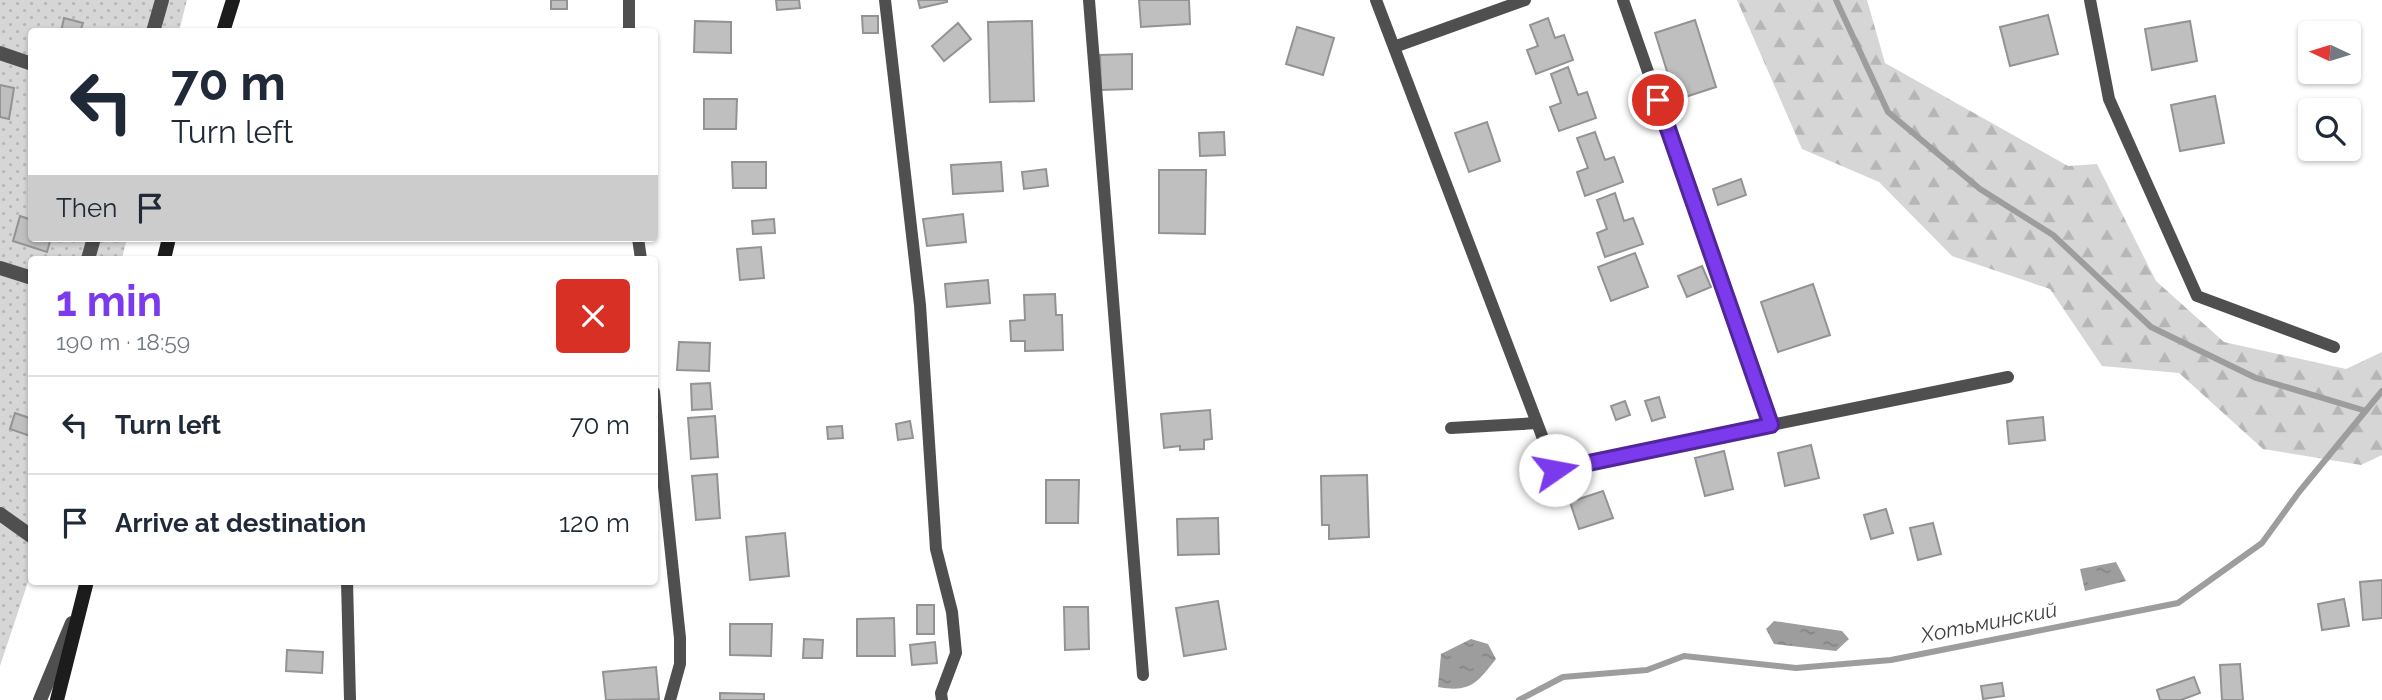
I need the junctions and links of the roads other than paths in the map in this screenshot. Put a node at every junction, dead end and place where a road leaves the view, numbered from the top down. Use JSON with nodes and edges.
{"nodes":[{"id":1,"x":162,"y":0,"type":"edge"},
{"id":2,"x":233,"y":0,"type":"edge"},
{"id":3,"x":629,"y":0,"type":"edge"},
{"id":4,"x":885,"y":0,"type":"edge"},
{"id":5,"x":1089,"y":0,"type":"edge"},
{"id":6,"x":1376,"y":0,"type":"edge"},
{"id":7,"x":1525,"y":0,"type":"edge"},
{"id":8,"x":1623,"y":0,"type":"edge"},
{"id":9,"x":2090,"y":0,"type":"edge"},
{"id":10,"x":154,"y":28,"type":"edge"},
{"id":11,"x":224,"y":28,"type":"edge"},
{"id":12,"x":629,"y":28,"type":"edge"},
{"id":13,"x":1394,"y":47,"type":"junction"},
{"id":14,"x":0,"y":53,"type":"edge"},
{"id":15,"x":28,"y":63,"type":"edge"},
{"id":16,"x":0,"y":268,"type":"edge"},
{"id":17,"x":28,"y":277,"type":"edge"},
{"id":18,"x":2334,"y":347,"type":"dead end"},
{"id":19,"x":2008,"y":377,"type":"dead end"},
{"id":20,"x":1537,"y":423,"type":"junction"},
{"id":21,"x":1771,"y":425,"type":"junction"},
{"id":22,"x":1451,"y":428,"type":"dead end"},
{"id":23,"x":658,"y":430,"type":"edge"},
{"id":24,"x":0,"y":514,"type":"edge"},
{"id":25,"x":28,"y":534,"type":"edge"},
{"id":26,"x":86,"y":585,"type":"edge"},
{"id":27,"x":347,"y":585,"type":"edge"},
{"id":28,"x":83,"y":596,"type":"junction"},
{"id":29,"x":1143,"y":675,"type":"dead end"},
{"id":30,"x":40,"y":700,"type":"edge"},
{"id":31,"x":57,"y":700,"type":"edge"},
{"id":32,"x":350,"y":700,"type":"edge"},
{"id":33,"x":670,"y":700,"type":"edge"},
{"id":34,"x":942,"y":700,"type":"edge"}],
"edges":[{"from":1,"to":10,"type":"street"},
{"from":2,"to":11,"type":"main road"},
{"from":3,"to":12,"type":"lane"},
{"from":4,"to":34,"type":"lane"},
{"from":5,"to":29,"type":"lane"},
{"from":6,"to":13,"type":"lane"},
{"from":7,"to":13,"type":"lane"},
{"from":8,"to":21,"type":"lane"},
{"from":9,"to":18,"type":"lane"},
{"from":13,"to":20,"type":"lane"},
{"from":14,"to":15,"type":"street"},
{"from":16,"to":17,"type":"street"},
{"from":19,"to":21,"type":"lane"},
{"from":20,"to":21,"type":"lane"},
{"from":20,"to":22,"type":"lane"},
{"from":23,"to":33,"type":"lane"},
{"from":24,"to":25,"type":"street"},
{"from":26,"to":28,"type":"main road"},
{"from":27,"to":32,"type":"lane"},
{"from":28,"to":30,"type":"street"},
{"from":28,"to":31,"type":"main road"}]}
